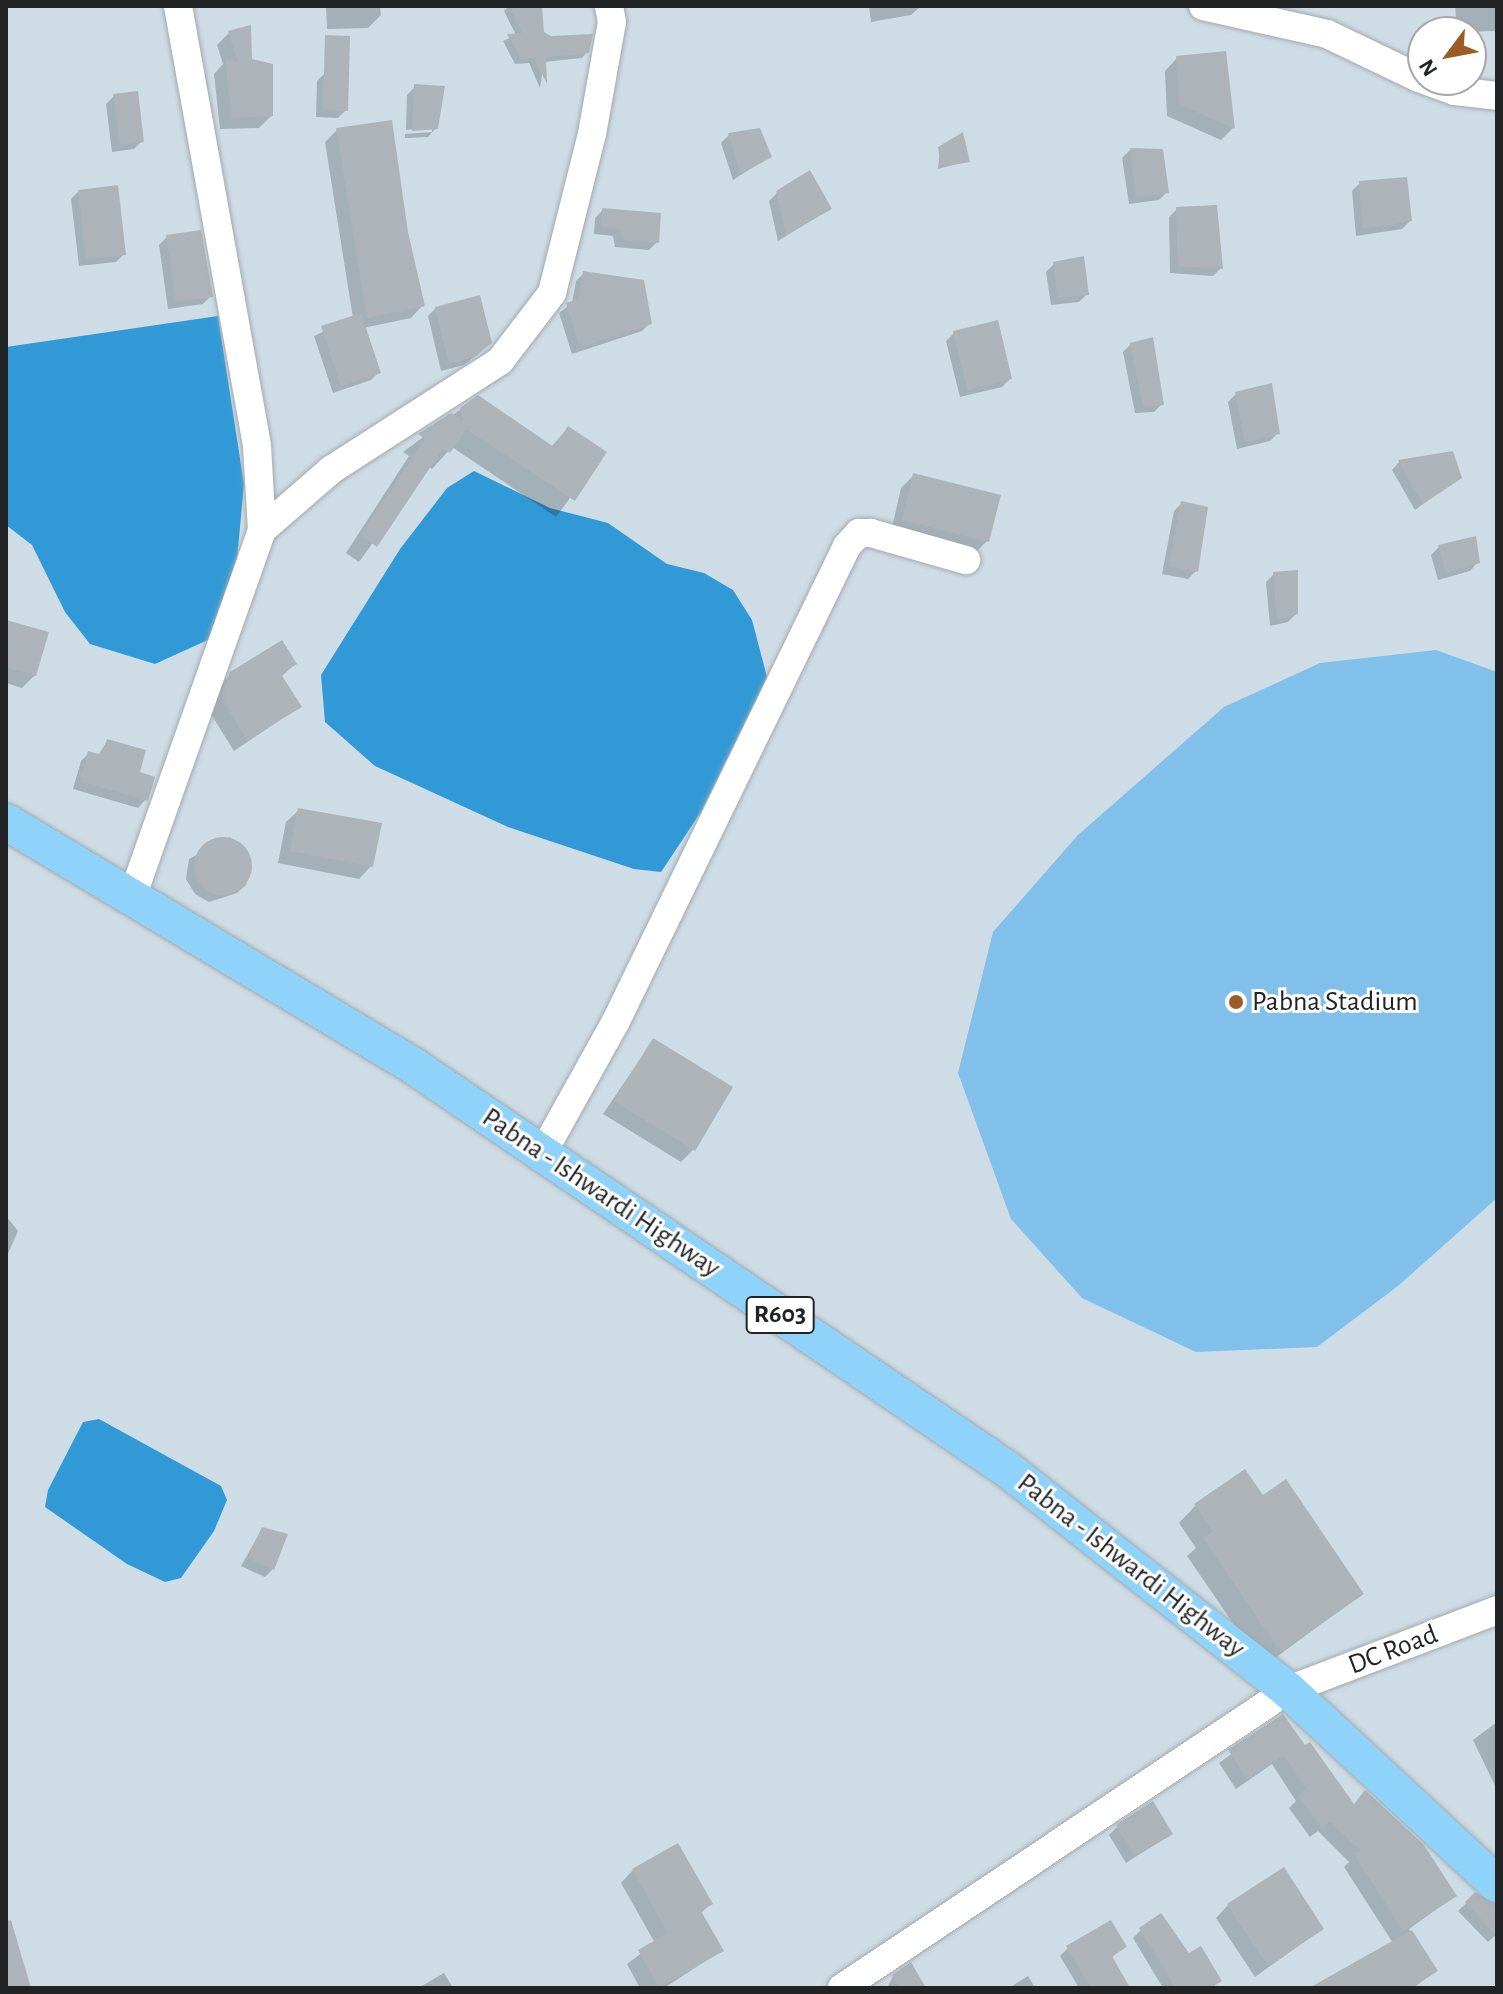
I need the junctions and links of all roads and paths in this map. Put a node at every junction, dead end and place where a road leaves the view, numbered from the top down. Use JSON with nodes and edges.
{"nodes":[{"id":1,"x":178,"y":6,"type":"edge"},
{"id":2,"x":609,"y":6,"type":"edge"},
{"id":3,"x":1203,"y":6,"type":"edge"},
{"id":4,"x":1497,"y":96,"type":"edge"},
{"id":5,"x":262,"y":530,"type":"junction"},
{"id":6,"x":966,"y":560,"type":"dead end"},
{"id":7,"x":6,"y":822,"type":"edge"},
{"id":8,"x":131,"y":900,"type":"junction"},
{"id":9,"x":542,"y":1154,"type":"junction"},
{"id":10,"x":1497,"y":1610,"type":"edge"},
{"id":11,"x":1288,"y":1690,"type":"junction"},
{"id":12,"x":1497,"y":1884,"type":"edge"},
{"id":13,"x":842,"y":1988,"type":"edge"}],
"edges":[{"from":1,"to":5,"type":"street"},
{"from":2,"to":5,"type":"street"},
{"from":3,"to":4,"type":"street"},
{"from":5,"to":8,"type":"street"},
{"from":6,"to":9,"type":"street"},
{"from":7,"to":8,"type":"main road","name":"Pabna - Ishwardi Highway","number":"R603"},
{"from":8,"to":9,"type":"main road","name":"Pabna - Ishwardi Highway","number":"R603"},
{"from":9,"to":11,"type":"main road","name":"Pabna - Ishwardi Highway","number":"R603"},
{"from":10,"to":11,"type":"street","name":"DC Road"},
{"from":11,"to":12,"type":"main road","name":"Pabna - Ishwardi Highway","number":"R603"},
{"from":11,"to":13,"type":"street","name":"DC Road"}]}
